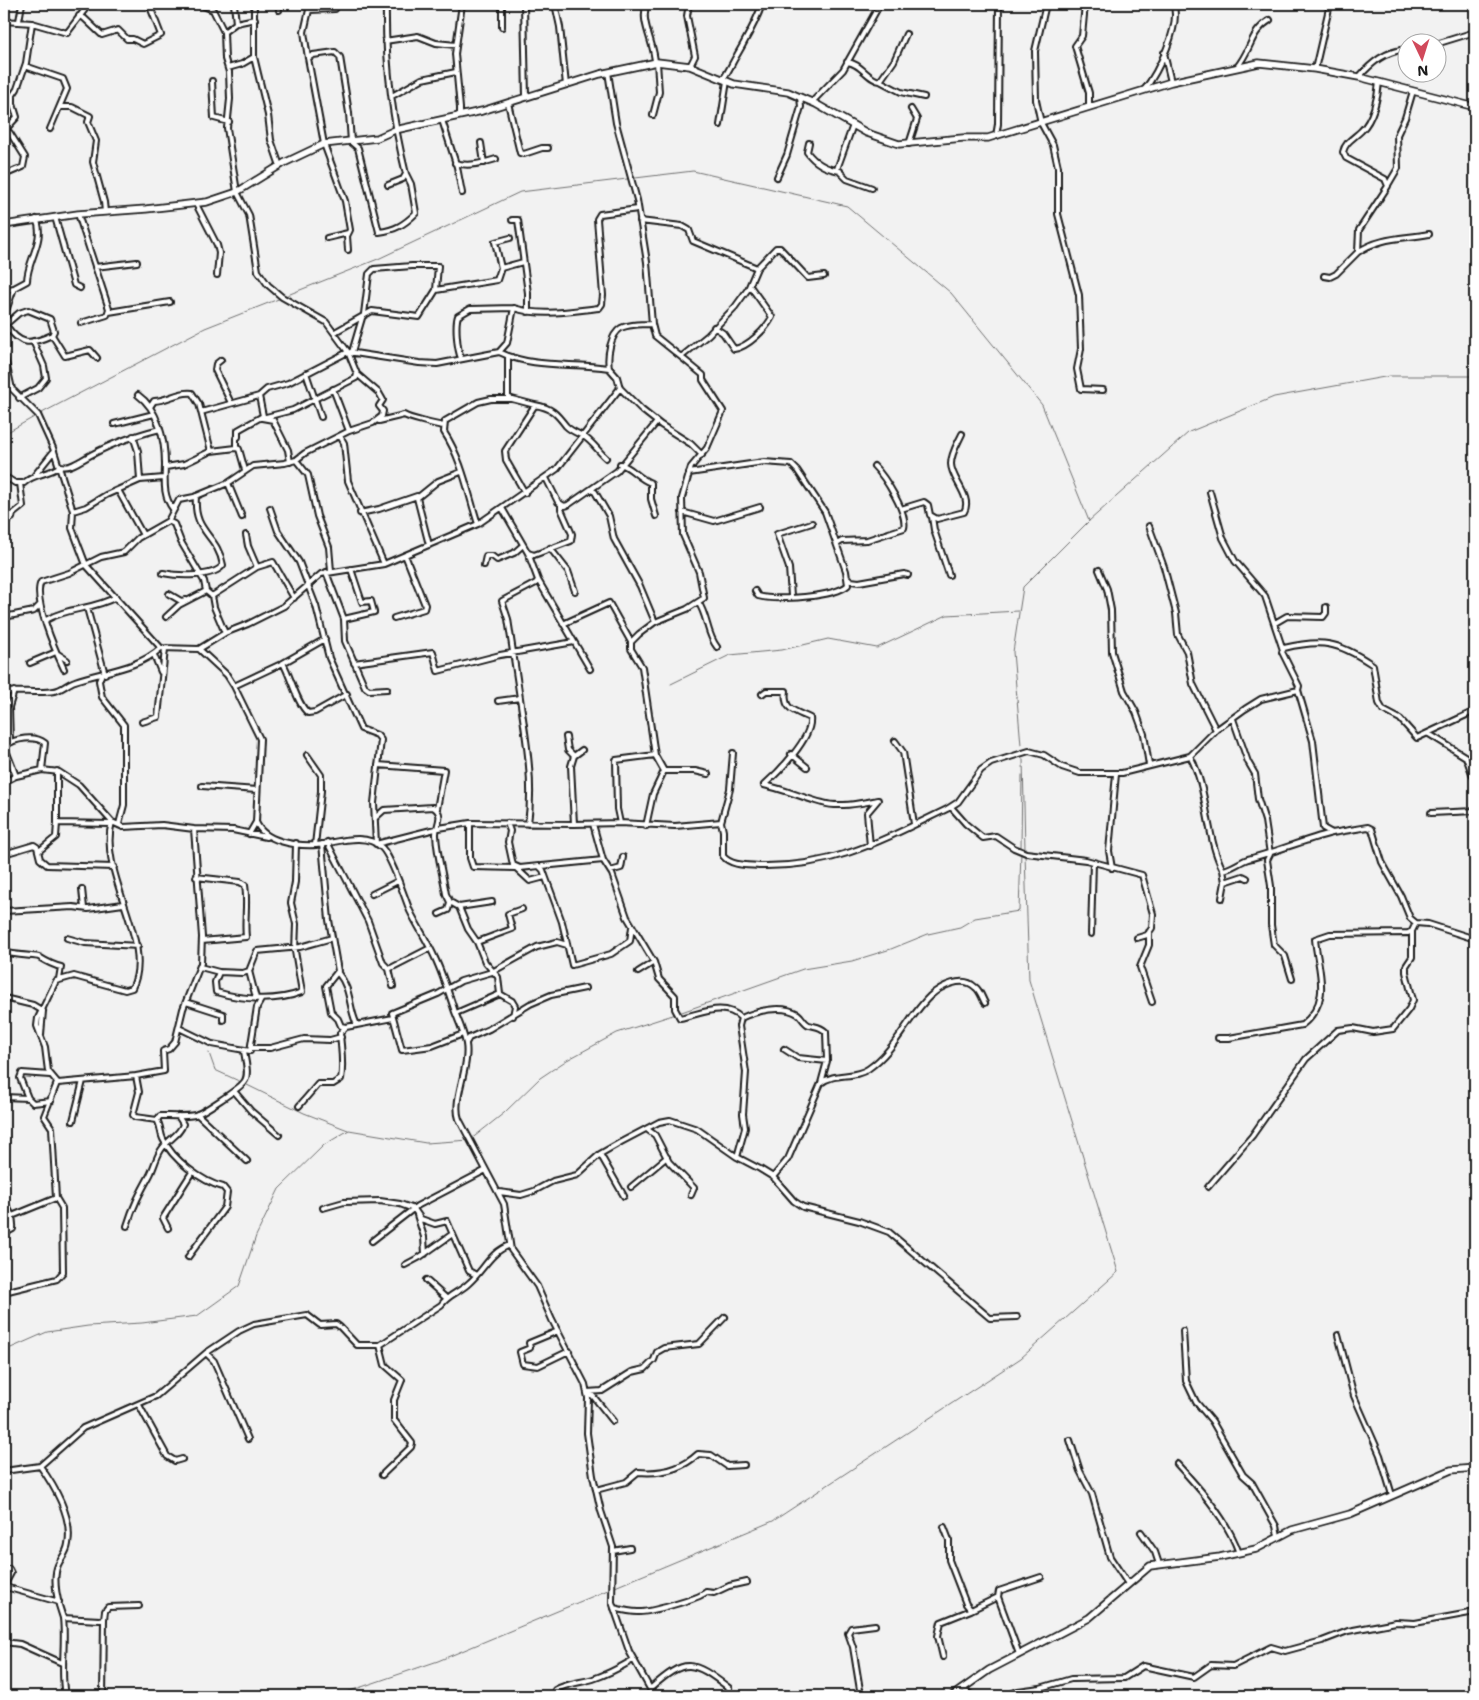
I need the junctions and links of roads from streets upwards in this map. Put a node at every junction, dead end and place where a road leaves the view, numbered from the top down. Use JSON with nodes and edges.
{"nodes":[{"id":1,"x":22,"y":4,"type":"edge"},
{"id":2,"x":89,"y":4,"type":"edge"},
{"id":3,"x":150,"y":4,"type":"edge"},
{"id":4,"x":199,"y":4,"type":"edge"},
{"id":5,"x":234,"y":4,"type":"edge"},
{"id":6,"x":278,"y":4,"type":"edge"},
{"id":7,"x":306,"y":4,"type":"edge"},
{"id":8,"x":336,"y":4,"type":"edge"},
{"id":9,"x":386,"y":4,"type":"edge"},
{"id":10,"x":462,"y":4,"type":"edge"},
{"id":11,"x":502,"y":4,"type":"edge"},
{"id":12,"x":524,"y":4,"type":"edge"},
{"id":13,"x":555,"y":4,"type":"edge"},
{"id":14,"x":647,"y":4,"type":"edge"},
{"id":15,"x":689,"y":4,"type":"edge"},
{"id":16,"x":762,"y":4,"type":"edge"},
{"id":17,"x":879,"y":4,"type":"edge"},
{"id":18,"x":999,"y":4,"type":"edge"},
{"id":19,"x":1046,"y":4,"type":"edge"},
{"id":20,"x":1085,"y":4,"type":"edge"},
{"id":21,"x":1173,"y":4,"type":"edge"},
{"id":22,"x":1330,"y":4,"type":"edge"},
{"id":23,"x":254,"y":9,"type":"dead end"},
{"id":24,"x":279,"y":10,"type":"dead end"},
{"id":25,"x":309,"y":10,"type":"junction"},
{"id":26,"x":79,"y":16,"type":"junction"},
{"id":27,"x":255,"y":19,"type":"junction"},
{"id":28,"x":1270,"y":20,"type":"dead end"},
{"id":29,"x":4,"y":21,"type":"edge"},
{"id":30,"x":19,"y":21,"type":"junction"},
{"id":31,"x":32,"y":23,"type":"junction"},
{"id":32,"x":236,"y":23,"type":"junction"},
{"id":33,"x":502,"y":28,"type":"dead end"},
{"id":34,"x":224,"y":32,"type":"junction"},
{"id":35,"x":1475,"y":32,"type":"edge"},
{"id":36,"x":906,"y":34,"type":"dead end"},
{"id":37,"x":385,"y":41,"type":"junction"},
{"id":38,"x":1446,"y":41,"type":"edge"},
{"id":39,"x":456,"y":45,"type":"junction"},
{"id":40,"x":1396,"y":50,"type":"edge"},
{"id":41,"x":1164,"y":51,"type":"junction"},
{"id":42,"x":254,"y":57,"type":"junction"},
{"id":43,"x":308,"y":58,"type":"junction"},
{"id":44,"x":847,"y":62,"type":"junction"},
{"id":45,"x":656,"y":63,"type":"junction"},
{"id":46,"x":24,"y":66,"type":"junction"},
{"id":47,"x":690,"y":66,"type":"junction"},
{"id":48,"x":1237,"y":66,"type":"junction"},
{"id":49,"x":228,"y":68,"type":"junction"},
{"id":50,"x":1315,"y":69,"type":"junction"},
{"id":51,"x":456,"y":72,"type":"junction"},
{"id":52,"x":608,"y":72,"type":"junction"},
{"id":53,"x":1359,"y":77,"type":"junction"},
{"id":54,"x":725,"y":80,"type":"junction"},
{"id":55,"x":212,"y":81,"type":"dead end"},
{"id":56,"x":880,"y":81,"type":"junction"},
{"id":57,"x":1171,"y":82,"type":"junction"},
{"id":58,"x":1378,"y":82,"type":"junction"},
{"id":59,"x":566,"y":84,"type":"junction"},
{"id":60,"x":1412,"y":91,"type":"junction"},
{"id":61,"x":1143,"y":92,"type":"junction"},
{"id":62,"x":392,"y":96,"type":"junction"},
{"id":63,"x":526,"y":97,"type":"junction"},
{"id":64,"x":800,"y":97,"type":"junction"},
{"id":65,"x":924,"y":97,"type":"dead end"},
{"id":66,"x":812,"y":102,"type":"junction"},
{"id":67,"x":508,"y":103,"type":"junction"},
{"id":68,"x":61,"y":107,"type":"junction"},
{"id":69,"x":1089,"y":107,"type":"junction"},
{"id":70,"x":1475,"y":108,"type":"edge"},
{"id":71,"x":911,"y":109,"type":"dead end"},
{"id":72,"x":652,"y":116,"type":"dead end"},
{"id":73,"x":455,"y":117,"type":"junction"},
{"id":74,"x":442,"y":120,"type":"junction"},
{"id":75,"x":229,"y":122,"type":"junction"},
{"id":76,"x":1041,"y":123,"type":"junction"},
{"id":77,"x":720,"y":125,"type":"dead end"},
{"id":78,"x":853,"y":125,"type":"junction"},
{"id":79,"x":50,"y":129,"type":"dead end"},
{"id":80,"x":395,"y":130,"type":"junction"},
{"id":81,"x":5,"y":132,"type":"edge"},
{"id":82,"x":996,"y":136,"type":"junction"},
{"id":83,"x":351,"y":142,"type":"junction"},
{"id":84,"x":482,"y":143,"type":"dead end"},
{"id":85,"x":809,"y":143,"type":"dead end"},
{"id":86,"x":324,"y":144,"type":"junction"},
{"id":87,"x":909,"y":144,"type":"junction"},
{"id":88,"x":548,"y":148,"type":"dead end"},
{"id":89,"x":496,"y":159,"type":"dead end"},
{"id":90,"x":455,"y":163,"type":"junction"},
{"id":91,"x":484,"y":163,"type":"junction"},
{"id":92,"x":280,"y":166,"type":"junction"},
{"id":93,"x":840,"y":171,"type":"junction"},
{"id":94,"x":406,"y":174,"type":"junction"},
{"id":95,"x":4,"y":175,"type":"edge"},
{"id":96,"x":777,"y":177,"type":"dead end"},
{"id":97,"x":388,"y":185,"type":"dead end"},
{"id":98,"x":1388,"y":185,"type":"junction"},
{"id":99,"x":872,"y":188,"type":"dead end"},
{"id":100,"x":237,"y":192,"type":"junction"},
{"id":101,"x":462,"y":194,"type":"dead end"},
{"id":102,"x":196,"y":204,"type":"junction"},
{"id":103,"x":638,"y":209,"type":"junction"},
{"id":104,"x":105,"y":212,"type":"junction"},
{"id":105,"x":78,"y":214,"type":"junction"},
{"id":106,"x":55,"y":217,"type":"junction"},
{"id":107,"x":36,"y":219,"type":"junction"},
{"id":108,"x":512,"y":220,"type":"dead end"},
{"id":109,"x":640,"y":221,"type":"junction"},
{"id":110,"x":4,"y":225,"type":"edge"},
{"id":111,"x":348,"y":233,"type":"junction"},
{"id":112,"x":1429,"y":234,"type":"dead end"},
{"id":113,"x":326,"y":238,"type":"dead end"},
{"id":114,"x":510,"y":238,"type":"dead end"},
{"id":115,"x":348,"y":250,"type":"dead end"},
{"id":116,"x":1358,"y":252,"type":"junction"},
{"id":117,"x":137,"y":262,"type":"dead end"},
{"id":118,"x":522,"y":262,"type":"junction"},
{"id":119,"x":94,"y":268,"type":"junction"},
{"id":120,"x":501,"y":268,"type":"junction"},
{"id":121,"x":757,"y":268,"type":"junction"},
{"id":122,"x":217,"y":275,"type":"dead end"},
{"id":123,"x":824,"y":276,"type":"dead end"},
{"id":124,"x":1324,"y":276,"type":"dead end"},
{"id":125,"x":750,"y":286,"type":"junction"},
{"id":126,"x":14,"y":288,"type":"junction"},
{"id":127,"x":80,"y":288,"type":"dead end"},
{"id":128,"x":4,"y":290,"type":"edge"},
{"id":129,"x":436,"y":290,"type":"junction"},
{"id":130,"x":170,"y":302,"type":"dead end"},
{"id":131,"x":514,"y":308,"type":"junction"},
{"id":132,"x":109,"y":312,"type":"junction"},
{"id":133,"x":528,"y":312,"type":"junction"},
{"id":134,"x":363,"y":315,"type":"junction"},
{"id":135,"x":81,"y":323,"type":"dead end"},
{"id":136,"x":652,"y":324,"type":"junction"},
{"id":137,"x":5,"y":325,"type":"edge"},
{"id":138,"x":714,"y":327,"type":"junction"},
{"id":139,"x":335,"y":332,"type":"junction"},
{"id":140,"x":52,"y":335,"type":"junction"},
{"id":141,"x":34,"y":341,"type":"junction"},
{"id":142,"x":350,"y":352,"type":"junction"},
{"id":143,"x":499,"y":352,"type":"junction"},
{"id":144,"x":4,"y":354,"type":"edge"},
{"id":145,"x":508,"y":357,"type":"junction"},
{"id":146,"x":681,"y":357,"type":"junction"},
{"id":147,"x":97,"y":358,"type":"dead end"},
{"id":148,"x":461,"y":358,"type":"junction"},
{"id":149,"x":221,"y":360,"type":"dead end"},
{"id":150,"x":609,"y":368,"type":"junction"},
{"id":151,"x":306,"y":373,"type":"junction"},
{"id":152,"x":358,"y":374,"type":"junction"},
{"id":153,"x":620,"y":388,"type":"junction"},
{"id":154,"x":333,"y":389,"type":"junction"},
{"id":155,"x":1103,"y":390,"type":"dead end"},
{"id":156,"x":138,"y":395,"type":"dead end"},
{"id":157,"x":259,"y":396,"type":"junction"},
{"id":158,"x":18,"y":398,"type":"junction"},
{"id":159,"x":314,"y":399,"type":"junction"},
{"id":160,"x":512,"y":399,"type":"junction"},
{"id":161,"x":231,"y":403,"type":"junction"},
{"id":162,"x":535,"y":405,"type":"junction"},
{"id":163,"x":150,"y":407,"type":"junction"},
{"id":164,"x":201,"y":412,"type":"junction"},
{"id":165,"x":154,"y":414,"type":"junction"},
{"id":166,"x":321,"y":417,"type":"dead end"},
{"id":167,"x":262,"y":418,"type":"junction"},
{"id":168,"x":657,"y":422,"type":"junction"},
{"id":169,"x":373,"y":423,"type":"junction"},
{"id":170,"x":114,"y":424,"type":"dead end"},
{"id":171,"x":444,"y":426,"type":"junction"},
{"id":172,"x":160,"y":429,"type":"junction"},
{"id":173,"x":349,"y":431,"type":"junction"},
{"id":174,"x":962,"y":434,"type":"dead end"},
{"id":175,"x":132,"y":436,"type":"junction"},
{"id":176,"x":340,"y":436,"type":"junction"},
{"id":177,"x":584,"y":436,"type":"junction"},
{"id":178,"x":236,"y":448,"type":"junction"},
{"id":179,"x":54,"y":451,"type":"junction"},
{"id":180,"x":211,"y":451,"type":"junction"},
{"id":181,"x":702,"y":454,"type":"junction"},
{"id":182,"x":606,"y":458,"type":"dead end"},
{"id":183,"x":296,"y":460,"type":"junction"},
{"id":184,"x":290,"y":462,"type":"junction"},
{"id":185,"x":620,"y":464,"type":"junction"},
{"id":186,"x":60,"y":466,"type":"junction"},
{"id":187,"x":874,"y":466,"type":"dead end"},
{"id":188,"x":166,"y":467,"type":"junction"},
{"id":189,"x":245,"y":470,"type":"junction"},
{"id":190,"x":461,"y":472,"type":"junction"},
{"id":191,"x":689,"y":473,"type":"junction"},
{"id":192,"x":4,"y":476,"type":"edge"},
{"id":193,"x":34,"y":476,"type":"junction"},
{"id":194,"x":164,"y":478,"type":"junction"},
{"id":195,"x":546,"y":478,"type":"junction"},
{"id":196,"x":140,"y":480,"type":"junction"},
{"id":197,"x":20,"y":483,"type":"junction"},
{"id":198,"x":228,"y":483,"type":"junction"},
{"id":199,"x":118,"y":490,"type":"junction"},
{"id":200,"x":591,"y":490,"type":"junction"},
{"id":201,"x":525,"y":492,"type":"junction"},
{"id":202,"x":1210,"y":492,"type":"dead end"},
{"id":203,"x":196,"y":496,"type":"junction"},
{"id":204,"x":417,"y":496,"type":"junction"},
{"id":205,"x":561,"y":505,"type":"junction"},
{"id":206,"x":760,"y":507,"type":"dead end"},
{"id":207,"x":173,"y":508,"type":"junction"},
{"id":208,"x":270,"y":508,"type":"dead end"},
{"id":209,"x":502,"y":508,"type":"junction"},
{"id":210,"x":901,"y":509,"type":"junction"},
{"id":211,"x":73,"y":512,"type":"junction"},
{"id":212,"x":682,"y":512,"type":"junction"},
{"id":213,"x":360,"y":513,"type":"junction"},
{"id":214,"x":656,"y":516,"type":"dead end"},
{"id":215,"x":242,"y":517,"type":"dead end"},
{"id":216,"x":932,"y":517,"type":"junction"},
{"id":217,"x":168,"y":521,"type":"junction"},
{"id":218,"x":4,"y":522,"type":"edge"},
{"id":219,"x":812,"y":523,"type":"dead end"},
{"id":220,"x":478,"y":524,"type":"junction"},
{"id":221,"x":1149,"y":526,"type":"dead end"},
{"id":222,"x":143,"y":535,"type":"junction"},
{"id":223,"x":246,"y":535,"type":"dead end"},
{"id":224,"x":429,"y":544,"type":"junction"},
{"id":225,"x":837,"y":544,"type":"junction"},
{"id":226,"x":523,"y":545,"type":"junction"},
{"id":227,"x":550,"y":548,"type":"junction"},
{"id":228,"x":528,"y":553,"type":"junction"},
{"id":229,"x":404,"y":555,"type":"junction"},
{"id":230,"x":384,"y":564,"type":"junction"},
{"id":231,"x":86,"y":565,"type":"junction"},
{"id":232,"x":484,"y":565,"type":"dead end"},
{"id":233,"x":257,"y":567,"type":"junction"},
{"id":234,"x":351,"y":569,"type":"junction"},
{"id":235,"x":1099,"y":570,"type":"dead end"},
{"id":236,"x":329,"y":572,"type":"junction"},
{"id":237,"x":163,"y":574,"type":"dead end"},
{"id":238,"x":200,"y":575,"type":"junction"},
{"id":239,"x":908,"y":575,"type":"dead end"},
{"id":240,"x":949,"y":575,"type":"dead end"},
{"id":241,"x":848,"y":578,"type":"junction"},
{"id":242,"x":538,"y":580,"type":"junction"},
{"id":243,"x":308,"y":584,"type":"junction"},
{"id":244,"x":206,"y":591,"type":"junction"},
{"id":245,"x":575,"y":591,"type":"dead end"},
{"id":246,"x":755,"y":591,"type":"dead end"},
{"id":247,"x":169,"y":594,"type":"dead end"},
{"id":248,"x":212,"y":596,"type":"junction"},
{"id":249,"x":791,"y":596,"type":"junction"},
{"id":250,"x":116,"y":597,"type":"junction"},
{"id":251,"x":294,"y":598,"type":"junction"},
{"id":252,"x":188,"y":600,"type":"junction"},
{"id":253,"x":698,"y":602,"type":"junction"},
{"id":254,"x":40,"y":605,"type":"junction"},
{"id":255,"x":1326,"y":607,"type":"dead end"},
{"id":256,"x":87,"y":608,"type":"junction"},
{"id":257,"x":4,"y":617,"type":"edge"},
{"id":258,"x":166,"y":617,"type":"dead end"},
{"id":259,"x":394,"y":618,"type":"dead end"},
{"id":260,"x":344,"y":619,"type":"junction"},
{"id":261,"x":46,"y":620,"type":"junction"},
{"id":262,"x":655,"y":622,"type":"junction"},
{"id":263,"x":1275,"y":623,"type":"junction"},
{"id":264,"x":563,"y":624,"type":"junction"},
{"id":265,"x":225,"y":633,"type":"junction"},
{"id":266,"x":325,"y":639,"type":"junction"},
{"id":267,"x":574,"y":642,"type":"junction"},
{"id":268,"x":631,"y":642,"type":"junction"},
{"id":269,"x":717,"y":647,"type":"dead end"},
{"id":270,"x":163,"y":648,"type":"junction"},
{"id":271,"x":199,"y":649,"type":"junction"},
{"id":272,"x":1283,"y":650,"type":"junction"},
{"id":273,"x":56,"y":652,"type":"junction"},
{"id":274,"x":514,"y":654,"type":"junction"},
{"id":275,"x":154,"y":655,"type":"junction"},
{"id":276,"x":67,"y":660,"type":"dead end"},
{"id":277,"x":30,"y":663,"type":"dead end"},
{"id":278,"x":283,"y":663,"type":"junction"},
{"id":279,"x":354,"y":663,"type":"junction"},
{"id":280,"x":64,"y":668,"type":"dead end"},
{"id":281,"x":590,"y":669,"type":"dead end"},
{"id":282,"x":161,"y":672,"type":"junction"},
{"id":283,"x":103,"y":675,"type":"junction"},
{"id":284,"x":234,"y":686,"type":"junction"},
{"id":285,"x":387,"y":690,"type":"dead end"},
{"id":286,"x":1298,"y":690,"type":"junction"},
{"id":287,"x":14,"y":691,"type":"junction"},
{"id":288,"x":4,"y":692,"type":"edge"},
{"id":289,"x":347,"y":694,"type":"junction"},
{"id":290,"x":762,"y":694,"type":"dead end"},
{"id":291,"x":520,"y":698,"type":"junction"},
{"id":292,"x":498,"y":701,"type":"dead end"},
{"id":293,"x":1475,"y":711,"type":"edge"},
{"id":294,"x":1233,"y":718,"type":"junction"},
{"id":295,"x":142,"y":722,"type":"dead end"},
{"id":296,"x":1216,"y":730,"type":"junction"},
{"id":297,"x":1429,"y":734,"type":"junction"},
{"id":298,"x":566,"y":737,"type":"dead end"},
{"id":299,"x":895,"y":741,"type":"dead end"},
{"id":300,"x":10,"y":743,"type":"junction"},
{"id":301,"x":4,"y":746,"type":"edge"},
{"id":302,"x":582,"y":750,"type":"dead end"},
{"id":303,"x":733,"y":752,"type":"dead end"},
{"id":304,"x":791,"y":754,"type":"junction"},
{"id":305,"x":307,"y":755,"type":"dead end"},
{"id":306,"x":655,"y":755,"type":"junction"},
{"id":307,"x":574,"y":756,"type":"junction"},
{"id":308,"x":1190,"y":756,"type":"junction"},
{"id":309,"x":378,"y":765,"type":"junction"},
{"id":310,"x":1149,"y":765,"type":"junction"},
{"id":311,"x":807,"y":767,"type":"dead end"},
{"id":312,"x":42,"y":770,"type":"junction"},
{"id":313,"x":57,"y":771,"type":"junction"},
{"id":314,"x":664,"y":771,"type":"junction"},
{"id":315,"x":708,"y":774,"type":"dead end"},
{"id":316,"x":1116,"y":774,"type":"junction"},
{"id":317,"x":16,"y":776,"type":"junction"},
{"id":318,"x":1475,"y":778,"type":"edge"},
{"id":319,"x":4,"y":782,"type":"edge"},
{"id":320,"x":202,"y":786,"type":"dead end"},
{"id":321,"x":257,"y":790,"type":"junction"},
{"id":322,"x":951,"y":807,"type":"junction"},
{"id":323,"x":437,"y":809,"type":"junction"},
{"id":324,"x":1475,"y":811,"type":"edge"},
{"id":325,"x":1431,"y":813,"type":"dead end"},
{"id":326,"x":374,"y":818,"type":"junction"},
{"id":327,"x":256,"y":822,"type":"junction"},
{"id":328,"x":721,"y":822,"type":"junction"},
{"id":329,"x":4,"y":823,"type":"edge"},
{"id":330,"x":58,"y":823,"type":"junction"},
{"id":331,"x":112,"y":823,"type":"junction"},
{"id":332,"x":470,"y":823,"type":"junction"},
{"id":333,"x":508,"y":823,"type":"junction"},
{"id":334,"x":620,"y":823,"type":"junction"},
{"id":335,"x":118,"y":824,"type":"junction"},
{"id":336,"x":528,"y":824,"type":"junction"},
{"id":337,"x":574,"y":824,"type":"junction"},
{"id":338,"x":593,"y":824,"type":"junction"},
{"id":339,"x":914,"y":824,"type":"junction"},
{"id":340,"x":646,"y":826,"type":"junction"},
{"id":341,"x":439,"y":828,"type":"junction"},
{"id":342,"x":194,"y":829,"type":"junction"},
{"id":343,"x":1332,"y":833,"type":"junction"},
{"id":344,"x":249,"y":834,"type":"junction"},
{"id":345,"x":269,"y":838,"type":"junction"},
{"id":346,"x":296,"y":842,"type":"junction"},
{"id":347,"x":324,"y":843,"type":"junction"},
{"id":348,"x":376,"y":844,"type":"junction"},
{"id":349,"x":315,"y":845,"type":"junction"},
{"id":350,"x":870,"y":846,"type":"junction"},
{"id":351,"x":38,"y":851,"type":"junction"},
{"id":352,"x":4,"y":854,"type":"edge"},
{"id":353,"x":1270,"y":854,"type":"junction"},
{"id":354,"x":623,"y":857,"type":"dead end"},
{"id":355,"x":603,"y":860,"type":"junction"},
{"id":356,"x":1093,"y":862,"type":"junction"},
{"id":357,"x":542,"y":866,"type":"junction"},
{"id":358,"x":114,"y":867,"type":"junction"},
{"id":359,"x":516,"y":868,"type":"junction"},
{"id":360,"x":1112,"y":868,"type":"junction"},
{"id":361,"x":1223,"y":870,"type":"junction"},
{"id":362,"x":610,"y":871,"type":"junction"},
{"id":363,"x":196,"y":877,"type":"junction"},
{"id":364,"x":545,"y":877,"type":"junction"},
{"id":365,"x":1247,"y":878,"type":"dead end"},
{"id":366,"x":398,"y":881,"type":"junction"},
{"id":367,"x":1225,"y":882,"type":"junction"},
{"id":368,"x":82,"y":889,"type":"dead end"},
{"id":369,"x":372,"y":894,"type":"dead end"},
{"id":370,"x":1222,"y":898,"type":"dead end"},
{"id":371,"x":450,"y":902,"type":"junction"},
{"id":372,"x":492,"y":902,"type":"dead end"},
{"id":373,"x":123,"y":904,"type":"junction"},
{"id":374,"x":459,"y":907,"type":"junction"},
{"id":375,"x":84,"y":908,"type":"junction"},
{"id":376,"x":522,"y":909,"type":"dead end"},
{"id":377,"x":4,"y":911,"type":"edge"},
{"id":378,"x":439,"y":914,"type":"dead end"},
{"id":379,"x":1416,"y":923,"type":"junction"},
{"id":380,"x":632,"y":927,"type":"junction"},
{"id":381,"x":1412,"y":931,"type":"junction"},
{"id":382,"x":1149,"y":932,"type":"junction"},
{"id":383,"x":1092,"y":934,"type":"dead end"},
{"id":384,"x":67,"y":938,"type":"dead end"},
{"id":385,"x":332,"y":938,"type":"junction"},
{"id":386,"x":1137,"y":938,"type":"dead end"},
{"id":387,"x":1475,"y":939,"type":"edge"},
{"id":388,"x":202,"y":940,"type":"junction"},
{"id":389,"x":477,"y":942,"type":"junction"},
{"id":390,"x":567,"y":945,"type":"junction"},
{"id":391,"x":138,"y":946,"type":"junction"},
{"id":392,"x":295,"y":946,"type":"junction"},
{"id":393,"x":430,"y":948,"type":"junction"},
{"id":394,"x":4,"y":952,"type":"edge"},
{"id":395,"x":654,"y":962,"type":"junction"},
{"id":396,"x":200,"y":967,"type":"junction"},
{"id":397,"x":389,"y":969,"type":"junction"},
{"id":398,"x":249,"y":971,"type":"junction"},
{"id":399,"x":219,"y":972,"type":"junction"},
{"id":400,"x":492,"y":972,"type":"junction"},
{"id":401,"x":638,"y":972,"type":"dead end"},
{"id":402,"x":338,"y":973,"type":"junction"},
{"id":403,"x":59,"y":979,"type":"junction"},
{"id":404,"x":1292,"y":979,"type":"dead end"},
{"id":405,"x":393,"y":986,"type":"dead end"},
{"id":406,"x":585,"y":988,"type":"dead end"},
{"id":407,"x":447,"y":989,"type":"junction"},
{"id":408,"x":500,"y":994,"type":"junction"},
{"id":409,"x":4,"y":998,"type":"edge"},
{"id":410,"x":256,"y":998,"type":"junction"},
{"id":411,"x":261,"y":1000,"type":"junction"},
{"id":412,"x":186,"y":1002,"type":"junction"},
{"id":413,"x":1152,"y":1002,"type":"dead end"},
{"id":414,"x":985,"y":1003,"type":"dead end"},
{"id":415,"x":42,"y":1011,"type":"junction"},
{"id":416,"x":456,"y":1013,"type":"junction"},
{"id":417,"x":513,"y":1016,"type":"junction"},
{"id":418,"x":393,"y":1018,"type":"junction"},
{"id":419,"x":741,"y":1018,"type":"junction"},
{"id":420,"x":223,"y":1020,"type":"dead end"},
{"id":421,"x":357,"y":1025,"type":"junction"},
{"id":422,"x":346,"y":1027,"type":"junction"},
{"id":423,"x":179,"y":1028,"type":"junction"},
{"id":424,"x":463,"y":1034,"type":"junction"},
{"id":425,"x":340,"y":1037,"type":"junction"},
{"id":426,"x":1218,"y":1038,"type":"dead end"},
{"id":427,"x":466,"y":1043,"type":"junction"},
{"id":428,"x":252,"y":1048,"type":"junction"},
{"id":429,"x":784,"y":1050,"type":"dead end"},
{"id":430,"x":244,"y":1051,"type":"junction"},
{"id":431,"x":827,"y":1061,"type":"junction"},
{"id":432,"x":50,"y":1075,"type":"junction"},
{"id":433,"x":136,"y":1076,"type":"junction"},
{"id":434,"x":83,"y":1081,"type":"junction"},
{"id":435,"x":57,"y":1082,"type":"junction"},
{"id":436,"x":821,"y":1083,"type":"junction"},
{"id":437,"x":234,"y":1091,"type":"junction"},
{"id":438,"x":4,"y":1097,"type":"edge"},
{"id":439,"x":28,"y":1098,"type":"junction"},
{"id":440,"x":51,"y":1102,"type":"junction"},
{"id":441,"x":299,"y":1106,"type":"dead end"},
{"id":442,"x":197,"y":1114,"type":"junction"},
{"id":443,"x":178,"y":1116,"type":"junction"},
{"id":444,"x":157,"y":1120,"type":"junction"},
{"id":445,"x":73,"y":1121,"type":"dead end"},
{"id":446,"x":648,"y":1130,"type":"junction"},
{"id":447,"x":279,"y":1134,"type":"dead end"},
{"id":448,"x":166,"y":1144,"type":"junction"},
{"id":449,"x":600,"y":1154,"type":"junction"},
{"id":450,"x":737,"y":1157,"type":"junction"},
{"id":451,"x":667,"y":1158,"type":"junction"},
{"id":452,"x":247,"y":1161,"type":"dead end"},
{"id":453,"x":486,"y":1170,"type":"junction"},
{"id":454,"x":192,"y":1172,"type":"junction"},
{"id":455,"x":773,"y":1177,"type":"junction"},
{"id":456,"x":631,"y":1187,"type":"dead end"},
{"id":457,"x":1208,"y":1187,"type":"dead end"},
{"id":458,"x":499,"y":1192,"type":"junction"},
{"id":459,"x":691,"y":1195,"type":"dead end"},
{"id":460,"x":624,"y":1196,"type":"dead end"},
{"id":461,"x":56,"y":1198,"type":"junction"},
{"id":462,"x":4,"y":1202,"type":"edge"},
{"id":463,"x":323,"y":1208,"type":"dead end"},
{"id":464,"x":415,"y":1211,"type":"junction"},
{"id":465,"x":12,"y":1216,"type":"junction"},
{"id":466,"x":127,"y":1226,"type":"dead end"},
{"id":467,"x":168,"y":1228,"type":"dead end"},
{"id":468,"x":4,"y":1234,"type":"edge"},
{"id":469,"x":452,"y":1235,"type":"junction"},
{"id":470,"x":372,"y":1241,"type":"dead end"},
{"id":471,"x":510,"y":1245,"type":"junction"},
{"id":472,"x":426,"y":1254,"type":"junction"},
{"id":473,"x":188,"y":1257,"type":"dead end"},
{"id":474,"x":405,"y":1265,"type":"dead end"},
{"id":475,"x":476,"y":1275,"type":"junction"},
{"id":476,"x":426,"y":1280,"type":"dead end"},
{"id":477,"x":4,"y":1292,"type":"edge"},
{"id":478,"x":446,"y":1298,"type":"junction"},
{"id":479,"x":725,"y":1317,"type":"dead end"},
{"id":480,"x":1017,"y":1317,"type":"dead end"},
{"id":481,"x":558,"y":1331,"type":"junction"},
{"id":482,"x":1183,"y":1331,"type":"dead end"},
{"id":483,"x":1338,"y":1335,"type":"dead end"},
{"id":484,"x":380,"y":1344,"type":"junction"},
{"id":485,"x":569,"y":1351,"type":"junction"},
{"id":486,"x":206,"y":1353,"type":"junction"},
{"id":487,"x":587,"y":1392,"type":"junction"},
{"id":488,"x":139,"y":1405,"type":"junction"},
{"id":489,"x":613,"y":1421,"type":"dead end"},
{"id":490,"x":248,"y":1439,"type":"dead end"},
{"id":491,"x":1070,"y":1440,"type":"dead end"},
{"id":492,"x":182,"y":1459,"type":"dead end"},
{"id":493,"x":1177,"y":1464,"type":"dead end"},
{"id":494,"x":744,"y":1465,"type":"dead end"},
{"id":495,"x":40,"y":1466,"type":"junction"},
{"id":496,"x":1475,"y":1468,"type":"edge"},
{"id":497,"x":4,"y":1471,"type":"edge"},
{"id":498,"x":382,"y":1475,"type":"dead end"},
{"id":499,"x":596,"y":1490,"type":"junction"},
{"id":500,"x":1392,"y":1495,"type":"junction"},
{"id":501,"x":944,"y":1527,"type":"dead end"},
{"id":502,"x":1141,"y":1532,"type":"dead end"},
{"id":503,"x":1278,"y":1536,"type":"junction"},
{"id":504,"x":630,"y":1548,"type":"dead end"},
{"id":505,"x":613,"y":1551,"type":"junction"},
{"id":506,"x":1239,"y":1553,"type":"junction"},
{"id":507,"x":1159,"y":1564,"type":"junction"},
{"id":508,"x":4,"y":1570,"type":"edge"},
{"id":509,"x":1041,"y":1577,"type":"dead end"},
{"id":510,"x":747,"y":1582,"type":"dead end"},
{"id":511,"x":1128,"y":1584,"type":"junction"},
{"id":512,"x":998,"y":1597,"type":"junction"},
{"id":513,"x":59,"y":1602,"type":"junction"},
{"id":514,"x":138,"y":1606,"type":"dead end"},
{"id":515,"x":614,"y":1608,"type":"junction"},
{"id":516,"x":971,"y":1610,"type":"junction"},
{"id":517,"x":1475,"y":1612,"type":"edge"},
{"id":518,"x":64,"y":1618,"type":"junction"},
{"id":519,"x":104,"y":1619,"type":"junction"},
{"id":520,"x":874,"y":1625,"type":"dead end"},
{"id":521,"x":4,"y":1642,"type":"edge"},
{"id":522,"x":1019,"y":1654,"type":"junction"},
{"id":523,"x":944,"y":1657,"type":"dead end"},
{"id":524,"x":634,"y":1660,"type":"junction"},
{"id":525,"x":62,"y":1663,"type":"junction"},
{"id":526,"x":729,"y":1688,"type":"dead end"},
{"id":527,"x":650,"y":1689,"type":"junction"},
{"id":528,"x":963,"y":1689,"type":"junction"},
{"id":529,"x":65,"y":1696,"type":"edge"},
{"id":530,"x":103,"y":1696,"type":"edge"},
{"id":531,"x":553,"y":1696,"type":"edge"},
{"id":532,"x":654,"y":1696,"type":"edge"},
{"id":533,"x":861,"y":1696,"type":"edge"},
{"id":534,"x":952,"y":1696,"type":"edge"},
{"id":535,"x":973,"y":1696,"type":"edge"},
{"id":536,"x":1006,"y":1696,"type":"edge"}],
"edges":[{"from":1,"to":30,"type":"street"},
{"from":2,"to":26,"type":"street"},
{"from":3,"to":26,"type":"street"},
{"from":4,"to":34,"type":"street"},
{"from":5,"to":32,"type":"street"},
{"from":6,"to":24,"type":"street"},
{"from":7,"to":25,"type":"street"},
{"from":8,"to":25,"type":"street"},
{"from":9,"to":37,"type":"street"},
{"from":10,"to":39,"type":"street"},
{"from":11,"to":33,"type":"street"},
{"from":12,"to":63,"type":"street"},
{"from":13,"to":59,"type":"street"},
{"from":14,"to":45,"type":"street"},
{"from":15,"to":47,"type":"street"},
{"from":16,"to":54,"type":"street"},
{"from":17,"to":44,"type":"street"},
{"from":18,"to":82,"type":"street"},
{"from":19,"to":76,"type":"street"},
{"from":20,"to":69,"type":"street"},
{"from":21,"to":41,"type":"street"},
{"from":22,"to":50,"type":"street"},
{"from":23,"to":27,"type":"street"},
{"from":25,"to":43,"type":"street"},
{"from":26,"to":31,"type":"street"},
{"from":27,"to":32,"type":"street"},
{"from":27,"to":42,"type":"street"},
{"from":28,"to":48,"type":"street"},
{"from":29,"to":30,"type":"street"},
{"from":30,"to":31,"type":"street"},
{"from":31,"to":46,"type":"street"},
{"from":32,"to":34,"type":"street"},
{"from":34,"to":49,"type":"street"},
{"from":35,"to":38,"type":"street"},
{"from":36,"to":56,"type":"street"},
{"from":37,"to":39,"type":"street"},
{"from":37,"to":62,"type":"street"},
{"from":39,"to":51,"type":"street"},
{"from":40,"to":53,"type":"street"},
{"from":41,"to":57,"type":"street"},
{"from":41,"to":61,"type":"street"},
{"from":42,"to":49,"type":"street"},
{"from":42,"to":92,"type":"street"},
{"from":43,"to":83,"type":"street"},
{"from":43,"to":86,"type":"street"},
{"from":44,"to":56,"type":"street"},
{"from":44,"to":66,"type":"street"},
{"from":45,"to":47,"type":"street"},
{"from":45,"to":52,"type":"street"},
{"from":45,"to":72,"type":"street"},
{"from":46,"to":68,"type":"street"},
{"from":46,"to":81,"type":"street"},
{"from":47,"to":54,"type":"street"},
{"from":48,"to":50,"type":"street"},
{"from":48,"to":57,"type":"street"},
{"from":49,"to":75,"type":"street"},
{"from":50,"to":53,"type":"street"},
{"from":51,"to":62,"type":"street"},
{"from":51,"to":73,"type":"street"},
{"from":52,"to":59,"type":"street"},
{"from":52,"to":103,"type":"street"},
{"from":53,"to":58,"type":"street"},
{"from":54,"to":64,"type":"street"},
{"from":54,"to":77,"type":"street"},
{"from":55,"to":75,"type":"street"},
{"from":56,"to":65,"type":"street"},
{"from":57,"to":61,"type":"street"},
{"from":58,"to":60,"type":"street"},
{"from":58,"to":98,"type":"street"},
{"from":59,"to":63,"type":"street"},
{"from":60,"to":70,"type":"street"},
{"from":60,"to":98,"type":"street"},
{"from":61,"to":69,"type":"street"},
{"from":62,"to":80,"type":"street"},
{"from":63,"to":67,"type":"street"},
{"from":64,"to":66,"type":"street"},
{"from":64,"to":96,"type":"street"},
{"from":66,"to":78,"type":"street"},
{"from":67,"to":73,"type":"street"},
{"from":67,"to":88,"type":"street"},
{"from":68,"to":79,"type":"street"},
{"from":68,"to":104,"type":"street"},
{"from":69,"to":76,"type":"street"},
{"from":71,"to":87,"type":"street"},
{"from":73,"to":74,"type":"street"},
{"from":74,"to":80,"type":"street"},
{"from":74,"to":90,"type":"street"},
{"from":75,"to":100,"type":"street"},
{"from":76,"to":82,"type":"street"},
{"from":76,"to":155,"type":"street"},
{"from":78,"to":87,"type":"street"},
{"from":78,"to":93,"type":"street"},
{"from":80,"to":83,"type":"street"},
{"from":80,"to":94,"type":"street"},
{"from":81,"to":95,"type":"street"},
{"from":82,"to":87,"type":"street"},
{"from":83,"to":86,"type":"street"},
{"from":83,"to":94,"type":"street"},
{"from":84,"to":91,"type":"street"},
{"from":85,"to":93,"type":"street"},
{"from":86,"to":92,"type":"street"},
{"from":86,"to":111,"type":"street"},
{"from":89,"to":91,"type":"street"},
{"from":90,"to":91,"type":"street"},
{"from":90,"to":101,"type":"street"},
{"from":92,"to":100,"type":"street"},
{"from":93,"to":99,"type":"street"},
{"from":94,"to":97,"type":"street"},
{"from":98,"to":116,"type":"street"},
{"from":100,"to":102,"type":"street"},
{"from":100,"to":139,"type":"street"},
{"from":102,"to":104,"type":"street"},
{"from":102,"to":122,"type":"street"},
{"from":103,"to":109,"type":"street"},
{"from":103,"to":133,"type":"street"},
{"from":104,"to":105,"type":"street"},
{"from":105,"to":106,"type":"street"},
{"from":105,"to":119,"type":"street"},
{"from":106,"to":107,"type":"street"},
{"from":106,"to":127,"type":"street"},
{"from":107,"to":110,"type":"street"},
{"from":107,"to":126,"type":"street"},
{"from":108,"to":118,"type":"street"},
{"from":109,"to":121,"type":"street"},
{"from":109,"to":136,"type":"street"},
{"from":111,"to":113,"type":"street"},
{"from":111,"to":115,"type":"street"},
{"from":112,"to":116,"type":"street"},
{"from":114,"to":120,"type":"street"},
{"from":116,"to":124,"type":"street"},
{"from":117,"to":119,"type":"street"},
{"from":118,"to":120,"type":"street"},
{"from":118,"to":133,"type":"street"},
{"from":119,"to":132,"type":"street"},
{"from":120,"to":129,"type":"street"},
{"from":121,"to":123,"type":"street"},
{"from":121,"to":125,"type":"street"},
{"from":125,"to":138,"type":"street"},
{"from":125,"to":138,"type":"street"},
{"from":126,"to":128,"type":"street"},
{"from":126,"to":137,"type":"street"},
{"from":129,"to":134,"type":"street"},
{"from":129,"to":134,"type":"street"},
{"from":130,"to":132,"type":"street"},
{"from":131,"to":133,"type":"street"},
{"from":131,"to":143,"type":"street"},
{"from":131,"to":148,"type":"street"},
{"from":132,"to":135,"type":"street"},
{"from":134,"to":139,"type":"street"},
{"from":134,"to":142,"type":"street"},
{"from":136,"to":146,"type":"street"},
{"from":136,"to":150,"type":"street"},
{"from":137,"to":140,"type":"street"},
{"from":137,"to":141,"type":"street"},
{"from":138,"to":146,"type":"street"},
{"from":139,"to":142,"type":"street"},
{"from":140,"to":141,"type":"street"},
{"from":140,"to":147,"type":"street"},
{"from":141,"to":158,"type":"street"},
{"from":142,"to":148,"type":"street"},
{"from":142,"to":151,"type":"street"},
{"from":142,"to":152,"type":"street"},
{"from":143,"to":145,"type":"street"},
{"from":143,"to":148,"type":"street"},
{"from":144,"to":158,"type":"street"},
{"from":145,"to":150,"type":"street"},
{"from":145,"to":160,"type":"street"},
{"from":146,"to":181,"type":"street"},
{"from":149,"to":161,"type":"street"},
{"from":150,"to":153,"type":"street"},
{"from":151,"to":157,"type":"street"},
{"from":151,"to":159,"type":"street"},
{"from":152,"to":154,"type":"street"},
{"from":152,"to":169,"type":"street"},
{"from":153,"to":168,"type":"street"},
{"from":153,"to":177,"type":"street"},
{"from":154,"to":159,"type":"street"},
{"from":154,"to":173,"type":"street"},
{"from":156,"to":163,"type":"street"},
{"from":157,"to":161,"type":"street"},
{"from":157,"to":167,"type":"street"},
{"from":158,"to":179,"type":"street"},
{"from":159,"to":166,"type":"street"},
{"from":159,"to":167,"type":"street"},
{"from":160,"to":162,"type":"street"},
{"from":160,"to":171,"type":"street"},
{"from":161,"to":164,"type":"street"},
{"from":162,"to":177,"type":"street"},
{"from":162,"to":201,"type":"street"},
{"from":163,"to":164,"type":"street"},
{"from":163,"to":165,"type":"street"},
{"from":164,"to":180,"type":"street"},
{"from":165,"to":170,"type":"street"},
{"from":165,"to":172,"type":"street"},
{"from":167,"to":178,"type":"street"},
{"from":167,"to":184,"type":"street"},
{"from":168,"to":181,"type":"street"},
{"from":168,"to":185,"type":"street"},
{"from":169,"to":171,"type":"street"},
{"from":169,"to":173,"type":"street"},
{"from":171,"to":190,"type":"street"},
{"from":172,"to":175,"type":"street"},
{"from":172,"to":188,"type":"street"},
{"from":173,"to":176,"type":"street"},
{"from":174,"to":216,"type":"street"},
{"from":175,"to":186,"type":"street"},
{"from":175,"to":196,"type":"street"},
{"from":176,"to":183,"type":"street"},
{"from":176,"to":213,"type":"street"},
{"from":177,"to":182,"type":"street"},
{"from":177,"to":195,"type":"street"},
{"from":178,"to":180,"type":"street"},
{"from":178,"to":189,"type":"street"},
{"from":179,"to":186,"type":"street"},
{"from":179,"to":193,"type":"street"},
{"from":180,"to":188,"type":"street"},
{"from":181,"to":191,"type":"street"},
{"from":183,"to":184,"type":"street"},
{"from":183,"to":236,"type":"street"},
{"from":184,"to":189,"type":"street"},
{"from":185,"to":200,"type":"street"},
{"from":185,"to":214,"type":"street"},
{"from":186,"to":193,"type":"street"},
{"from":186,"to":211,"type":"street"},
{"from":187,"to":210,"type":"street"},
{"from":188,"to":194,"type":"street"},
{"from":189,"to":198,"type":"street"},
{"from":190,"to":204,"type":"street"},
{"from":190,"to":220,"type":"street"},
{"from":191,"to":212,"type":"street"},
{"from":191,"to":225,"type":"street"},
{"from":192,"to":197,"type":"street"},
{"from":193,"to":197,"type":"street"},
{"from":194,"to":196,"type":"street"},
{"from":194,"to":207,"type":"street"},
{"from":195,"to":201,"type":"street"},
{"from":195,"to":205,"type":"street"},
{"from":196,"to":199,"type":"street"},
{"from":197,"to":218,"type":"street"},
{"from":198,"to":203,"type":"street"},
{"from":198,"to":215,"type":"street"},
{"from":199,"to":211,"type":"street"},
{"from":199,"to":222,"type":"street"},
{"from":200,"to":205,"type":"street"},
{"from":200,"to":262,"type":"street"},
{"from":201,"to":209,"type":"street"},
{"from":202,"to":263,"type":"street"},
{"from":203,"to":207,"type":"street"},
{"from":203,"to":238,"type":"street"},
{"from":204,"to":213,"type":"street"},
{"from":204,"to":224,"type":"street"},
{"from":205,"to":227,"type":"street"},
{"from":206,"to":212,"type":"street"},
{"from":207,"to":217,"type":"street"},
{"from":208,"to":243,"type":"street"},
{"from":209,"to":220,"type":"street"},
{"from":209,"to":226,"type":"street"},
{"from":210,"to":216,"type":"street"},
{"from":210,"to":225,"type":"street"},
{"from":211,"to":231,"type":"street"},
{"from":212,"to":253,"type":"street"},
{"from":213,"to":230,"type":"street"},
{"from":216,"to":240,"type":"street"},
{"from":217,"to":222,"type":"street"},
{"from":217,"to":238,"type":"street"},
{"from":219,"to":249,"type":"street"},
{"from":220,"to":224,"type":"street"},
{"from":221,"to":296,"type":"street"},
{"from":222,"to":231,"type":"street"},
{"from":223,"to":233,"type":"street"},
{"from":224,"to":229,"type":"street"},
{"from":225,"to":241,"type":"street"},
{"from":226,"to":228,"type":"street"},
{"from":226,"to":232,"type":"street"},
{"from":227,"to":228,"type":"street"},
{"from":227,"to":245,"type":"street"},
{"from":228,"to":242,"type":"street"},
{"from":229,"to":230,"type":"street"},
{"from":229,"to":259,"type":"street"},
{"from":230,"to":234,"type":"street"},
{"from":231,"to":250,"type":"street"},
{"from":231,"to":254,"type":"street"},
{"from":233,"to":248,"type":"street"},
{"from":233,"to":251,"type":"street"},
{"from":234,"to":236,"type":"street"},
{"from":234,"to":260,"type":"street"},
{"from":235,"to":310,"type":"street"},
{"from":236,"to":243,"type":"street"},
{"from":236,"to":260,"type":"street"},
{"from":237,"to":238,"type":"street"},
{"from":238,"to":244,"type":"street"},
{"from":239,"to":241,"type":"street"},
{"from":241,"to":249,"type":"street"},
{"from":242,"to":264,"type":"street"},
{"from":242,"to":274,"type":"street"},
{"from":243,"to":251,"type":"street"},
{"from":243,"to":266,"type":"street"},
{"from":244,"to":248,"type":"street"},
{"from":244,"to":252,"type":"street"},
{"from":246,"to":249,"type":"street"},
{"from":247,"to":252,"type":"street"},
{"from":248,"to":265,"type":"street"},
{"from":250,"to":256,"type":"street"},
{"from":250,"to":270,"type":"street"},
{"from":251,"to":265,"type":"street"},
{"from":252,"to":258,"type":"street"},
{"from":253,"to":262,"type":"street"},
{"from":253,"to":269,"type":"street"},
{"from":254,"to":257,"type":"street"},
{"from":254,"to":261,"type":"street"},
{"from":255,"to":263,"type":"street"},
{"from":256,"to":261,"type":"street"},
{"from":256,"to":283,"type":"street"},
{"from":260,"to":279,"type":"street"},
{"from":261,"to":273,"type":"street"},
{"from":262,"to":268,"type":"street"},
{"from":263,"to":272,"type":"street"},
{"from":264,"to":267,"type":"street"},
{"from":264,"to":268,"type":"street"},
{"from":265,"to":271,"type":"street"},
{"from":266,"to":278,"type":"street"},
{"from":266,"to":289,"type":"street"},
{"from":267,"to":274,"type":"street"},
{"from":267,"to":281,"type":"street"},
{"from":268,"to":306,"type":"street"},
{"from":270,"to":271,"type":"street"},
{"from":270,"to":275,"type":"street"},
{"from":270,"to":282,"type":"street"},
{"from":271,"to":284,"type":"street"},
{"from":272,"to":286,"type":"street"},
{"from":272,"to":297,"type":"street"},
{"from":273,"to":276,"type":"street"},
{"from":273,"to":277,"type":"street"},
{"from":273,"to":280,"type":"street"},
{"from":274,"to":279,"type":"street"},
{"from":274,"to":291,"type":"street"},
{"from":275,"to":282,"type":"street"},
{"from":275,"to":283,"type":"street"},
{"from":278,"to":284,"type":"street"},
{"from":278,"to":289,"type":"street"},
{"from":279,"to":285,"type":"street"},
{"from":282,"to":295,"type":"street"},
{"from":283,"to":287,"type":"street"},
{"from":283,"to":335,"type":"street"},
{"from":284,"to":321,"type":"street"},
{"from":286,"to":294,"type":"street"},
{"from":286,"to":343,"type":"street"},
{"from":287,"to":288,"type":"street"},
{"from":287,"to":300,"type":"street"},
{"from":289,"to":309,"type":"street"},
{"from":290,"to":304,"type":"street"},
{"from":291,"to":292,"type":"street"},
{"from":291,"to":336,"type":"street"},
{"from":293,"to":297,"type":"street"},
{"from":294,"to":296,"type":"street"},
{"from":294,"to":353,"type":"street"},
{"from":296,"to":308,"type":"street"},
{"from":297,"to":318,"type":"street"},
{"from":298,"to":307,"type":"street"},
{"from":299,"to":339,"type":"street"},
{"from":300,"to":301,"type":"street"},
{"from":300,"to":312,"type":"street"},
{"from":301,"to":317,"type":"street"},
{"from":302,"to":307,"type":"street"},
{"from":303,"to":328,"type":"street"},
{"from":304,"to":311,"type":"street"},
{"from":304,"to":350,"type":"street"},
{"from":305,"to":349,"type":"street"},
{"from":306,"to":314,"type":"street"},
{"from":306,"to":334,"type":"street"},
{"from":307,"to":337,"type":"street"},
{"from":308,"to":310,"type":"street"},
{"from":308,"to":361,"type":"street"},
{"from":309,"to":323,"type":"street"},
{"from":309,"to":326,"type":"street"},
{"from":310,"to":316,"type":"street"},
{"from":312,"to":313,"type":"street"},
{"from":312,"to":317,"type":"street"},
{"from":313,"to":330,"type":"street"},
{"from":313,"to":331,"type":"street"},
{"from":314,"to":315,"type":"street"},
{"from":314,"to":340,"type":"street"},
{"from":316,"to":322,"type":"street"},
{"from":316,"to":360,"type":"street"},
{"from":317,"to":319,"type":"street"},
{"from":320,"to":321,"type":"street"},
{"from":321,"to":327,"type":"street"},
{"from":322,"to":339,"type":"street"},
{"from":322,"to":356,"type":"street"},
{"from":323,"to":326,"type":"street"},
{"from":323,"to":341,"type":"street"},
{"from":324,"to":325,"type":"street"},
{"from":326,"to":348,"type":"street"},
{"from":327,"to":344,"type":"street"},
{"from":327,"to":345,"type":"street"},
{"from":328,"to":340,"type":"street"},
{"from":328,"to":350,"type":"street"},
{"from":329,"to":352,"type":"street"},
{"from":330,"to":331,"type":"street"},
{"from":330,"to":351,"type":"street"},
{"from":331,"to":335,"type":"street"},
{"from":331,"to":358,"type":"street"},
{"from":332,"to":333,"type":"street"},
{"from":332,"to":341,"type":"street"},
{"from":332,"to":359,"type":"street"},
{"from":333,"to":336,"type":"street"},
{"from":333,"to":359,"type":"street"},
{"from":334,"to":338,"type":"street"},
{"from":334,"to":340,"type":"street"},
{"from":335,"to":342,"type":"street"},
{"from":336,"to":337,"type":"street"},
{"from":337,"to":338,"type":"street"},
{"from":338,"to":355,"type":"street"},
{"from":339,"to":350,"type":"street"},
{"from":341,"to":348,"type":"street"},
{"from":341,"to":371,"type":"street"},
{"from":342,"to":344,"type":"street"},
{"from":342,"to":363,"type":"street"},
{"from":343,"to":353,"type":"street"},
{"from":343,"to":379,"type":"street"},
{"from":344,"to":345,"type":"street"},
{"from":345,"to":346,"type":"street"},
{"from":346,"to":349,"type":"street"},
{"from":346,"to":392,"type":"street"},
{"from":347,"to":348,"type":"street"},
{"from":347,"to":349,"type":"street"},
{"from":347,"to":385,"type":"street"},
{"from":347,"to":397,"type":"street"},
{"from":348,"to":366,"type":"street"},
{"from":351,"to":352,"type":"street"},
{"from":351,"to":358,"type":"street"},
{"from":353,"to":361,"type":"street"},
{"from":353,"to":404,"type":"street"},
{"from":354,"to":362,"type":"street"},
{"from":355,"to":357,"type":"street"},
{"from":355,"to":362,"type":"street"},
{"from":356,"to":360,"type":"street"},
{"from":356,"to":383,"type":"street"},
{"from":357,"to":359,"type":"street"},
{"from":357,"to":364,"type":"street"},
{"from":358,"to":373,"type":"street"},
{"from":359,"to":364,"type":"street"},
{"from":360,"to":382,"type":"street"},
{"from":361,"to":367,"type":"street"},
{"from":362,"to":380,"type":"street"},
{"from":363,"to":388,"type":"street"},
{"from":363,"to":388,"type":"street"},
{"from":364,"to":390,"type":"street"},
{"from":365,"to":367,"type":"street"},
{"from":366,"to":369,"type":"street"},
{"from":366,"to":393,"type":"street"},
{"from":367,"to":370,"type":"street"},
{"from":368,"to":375,"type":"street"},
{"from":371,"to":374,"type":"street"},
{"from":371,"to":378,"type":"street"},
{"from":372,"to":374,"type":"street"},
{"from":373,"to":375,"type":"street"},
{"from":373,"to":391,"type":"street"},
{"from":374,"to":389,"type":"street"},
{"from":375,"to":377,"type":"street"},
{"from":376,"to":389,"type":"street"},
{"from":379,"to":381,"type":"street"},
{"from":379,"to":387,"type":"street"},
{"from":380,"to":390,"type":"street"},
{"from":380,"to":395,"type":"street"},
{"from":381,"to":426,"type":"street"},
{"from":381,"to":457,"type":"street"},
{"from":382,"to":386,"type":"street"},
{"from":382,"to":413,"type":"street"},
{"from":384,"to":391,"type":"street"},
{"from":385,"to":392,"type":"street"},
{"from":385,"to":402,"type":"street"},
{"from":388,"to":396,"type":"street"},
{"from":389,"to":400,"type":"street"},
{"from":390,"to":400,"type":"street"},
{"from":391,"to":403,"type":"street"},
{"from":392,"to":398,"type":"street"},
{"from":392,"to":411,"type":"street"},
{"from":393,"to":397,"type":"street"},
{"from":393,"to":407,"type":"street"},
{"from":394,"to":403,"type":"street"},
{"from":395,"to":401,"type":"street"},
{"from":395,"to":419,"type":"street"},
{"from":396,"to":399,"type":"street"},
{"from":396,"to":412,"type":"street"},
{"from":397,"to":405,"type":"street"},
{"from":398,"to":399,"type":"street"},
{"from":398,"to":410,"type":"street"},
{"from":399,"to":410,"type":"street"},
{"from":400,"to":407,"type":"street"},
{"from":400,"to":408,"type":"street"},
{"from":402,"to":421,"type":"street"},
{"from":402,"to":422,"type":"street"},
{"from":403,"to":415,"type":"street"},
{"from":406,"to":417,"type":"street"},
{"from":407,"to":416,"type":"street"},
{"from":407,"to":418,"type":"street"},
{"from":408,"to":416,"type":"street"},
{"from":408,"to":417,"type":"street"},
{"from":409,"to":415,"type":"street"},
{"from":410,"to":411,"type":"street"},
{"from":411,"to":428,"type":"street"},
{"from":412,"to":420,"type":"street"},
{"from":412,"to":423,"type":"street"},
{"from":414,"to":436,"type":"street"},
{"from":415,"to":432,"type":"street"},
{"from":416,"to":424,"type":"street"},
{"from":417,"to":427,"type":"street"},
{"from":418,"to":421,"type":"street"},
{"from":418,"to":424,"type":"street"},
{"from":419,"to":431,"type":"street"},
{"from":419,"to":450,"type":"street"},
{"from":421,"to":422,"type":"street"},
{"from":422,"to":425,"type":"street"},
{"from":423,"to":430,"type":"street"},
{"from":423,"to":433,"type":"street"},
{"from":424,"to":427,"type":"street"},
{"from":425,"to":428,"type":"street"},
{"from":425,"to":441,"type":"street"},
{"from":427,"to":453,"type":"street"},
{"from":428,"to":430,"type":"street"},
{"from":429,"to":431,"type":"street"},
{"from":430,"to":437,"type":"street"},
{"from":431,"to":436,"type":"street"},
{"from":432,"to":435,"type":"street"},
{"from":432,"to":439,"type":"street"},
{"from":433,"to":434,"type":"street"},
{"from":433,"to":444,"type":"street"},
{"from":434,"to":435,"type":"street"},
{"from":434,"to":445,"type":"street"},
{"from":435,"to":440,"type":"street"},
{"from":436,"to":455,"type":"street"},
{"from":437,"to":442,"type":"street"},
{"from":437,"to":447,"type":"street"},
{"from":438,"to":439,"type":"street"},
{"from":439,"to":440,"type":"street"},
{"from":440,"to":461,"type":"street"},
{"from":442,"to":443,"type":"street"},
{"from":442,"to":452,"type":"street"},
{"from":443,"to":444,"type":"street"},
{"from":443,"to":448,"type":"street"},
{"from":444,"to":448,"type":"street"},
{"from":446,"to":449,"type":"street"},
{"from":446,"to":450,"type":"street"},
{"from":446,"to":451,"type":"street"},
{"from":448,"to":454,"type":"street"},
{"from":448,"to":466,"type":"street"},
{"from":449,"to":458,"type":"street"},
{"from":449,"to":460,"type":"street"},
{"from":450,"to":455,"type":"street"},
{"from":451,"to":456,"type":"street"},
{"from":451,"to":459,"type":"street"},
{"from":453,"to":458,"type":"street"},
{"from":453,"to":464,"type":"street"},
{"from":454,"to":467,"type":"street"},
{"from":454,"to":473,"type":"street"},
{"from":455,"to":480,"type":"street"},
{"from":458,"to":471,"type":"street"},
{"from":461,"to":465,"type":"street"},
{"from":461,"to":477,"type":"street"},
{"from":462,"to":465,"type":"street"},
{"from":463,"to":464,"type":"street"},
{"from":464,"to":469,"type":"street"},
{"from":464,"to":470,"type":"street"},
{"from":464,"to":472,"type":"street"},
{"from":465,"to":468,"type":"street"},
{"from":469,"to":472,"type":"street"},
{"from":469,"to":475,"type":"street"},
{"from":471,"to":475,"type":"street"},
{"from":471,"to":481,"type":"street"},
{"from":472,"to":474,"type":"street"},
{"from":475,"to":478,"type":"street"},
{"from":476,"to":478,"type":"street"},
{"from":478,"to":484,"type":"street"},
{"from":479,"to":487,"type":"street"},
{"from":481,"to":485,"type":"street"},
{"from":481,"to":485,"type":"street"},
{"from":482,"to":503,"type":"street"},
{"from":483,"to":500,"type":"street"},
{"from":484,"to":486,"type":"street"},
{"from":484,"to":498,"type":"street"},
{"from":485,"to":487,"type":"street"},
{"from":486,"to":488,"type":"street"},
{"from":486,"to":490,"type":"street"},
{"from":487,"to":489,"type":"street"},
{"from":487,"to":499,"type":"street"},
{"from":488,"to":492,"type":"street"},
{"from":488,"to":495,"type":"street"},
{"from":491,"to":511,"type":"street"},
{"from":493,"to":506,"type":"street"},
{"from":494,"to":499,"type":"street"},
{"from":495,"to":497,"type":"street"},
{"from":495,"to":513,"type":"street"},
{"from":496,"to":500,"type":"street"},
{"from":499,"to":505,"type":"street"},
{"from":500,"to":503,"type":"street"},
{"from":501,"to":516,"type":"street"},
{"from":502,"to":507,"type":"street"},
{"from":503,"to":506,"type":"street"},
{"from":504,"to":505,"type":"street"},
{"from":505,"to":515,"type":"street"},
{"from":506,"to":507,"type":"street"},
{"from":507,"to":511,"type":"street"},
{"from":508,"to":513,"type":"street"},
{"from":509,"to":512,"type":"street"},
{"from":510,"to":515,"type":"street"},
{"from":511,"to":522,"type":"street"},
{"from":512,"to":516,"type":"street"},
{"from":512,"to":522,"type":"street"},
{"from":513,"to":518,"type":"street"},
{"from":514,"to":519,"type":"street"},
{"from":515,"to":524,"type":"street"},
{"from":516,"to":523,"type":"street"},
{"from":517,"to":536,"type":"street"},
{"from":518,"to":519,"type":"street"},
{"from":518,"to":525,"type":"street"},
{"from":519,"to":530,"type":"street"},
{"from":520,"to":533,"type":"street"},
{"from":521,"to":525,"type":"street"},
{"from":522,"to":528,"type":"street"},
{"from":524,"to":527,"type":"street"},
{"from":524,"to":531,"type":"street"},
{"from":525,"to":529,"type":"street"},
{"from":526,"to":527,"type":"street"},
{"from":527,"to":532,"type":"street"},
{"from":528,"to":534,"type":"street"},
{"from":528,"to":535,"type":"street"}]}
